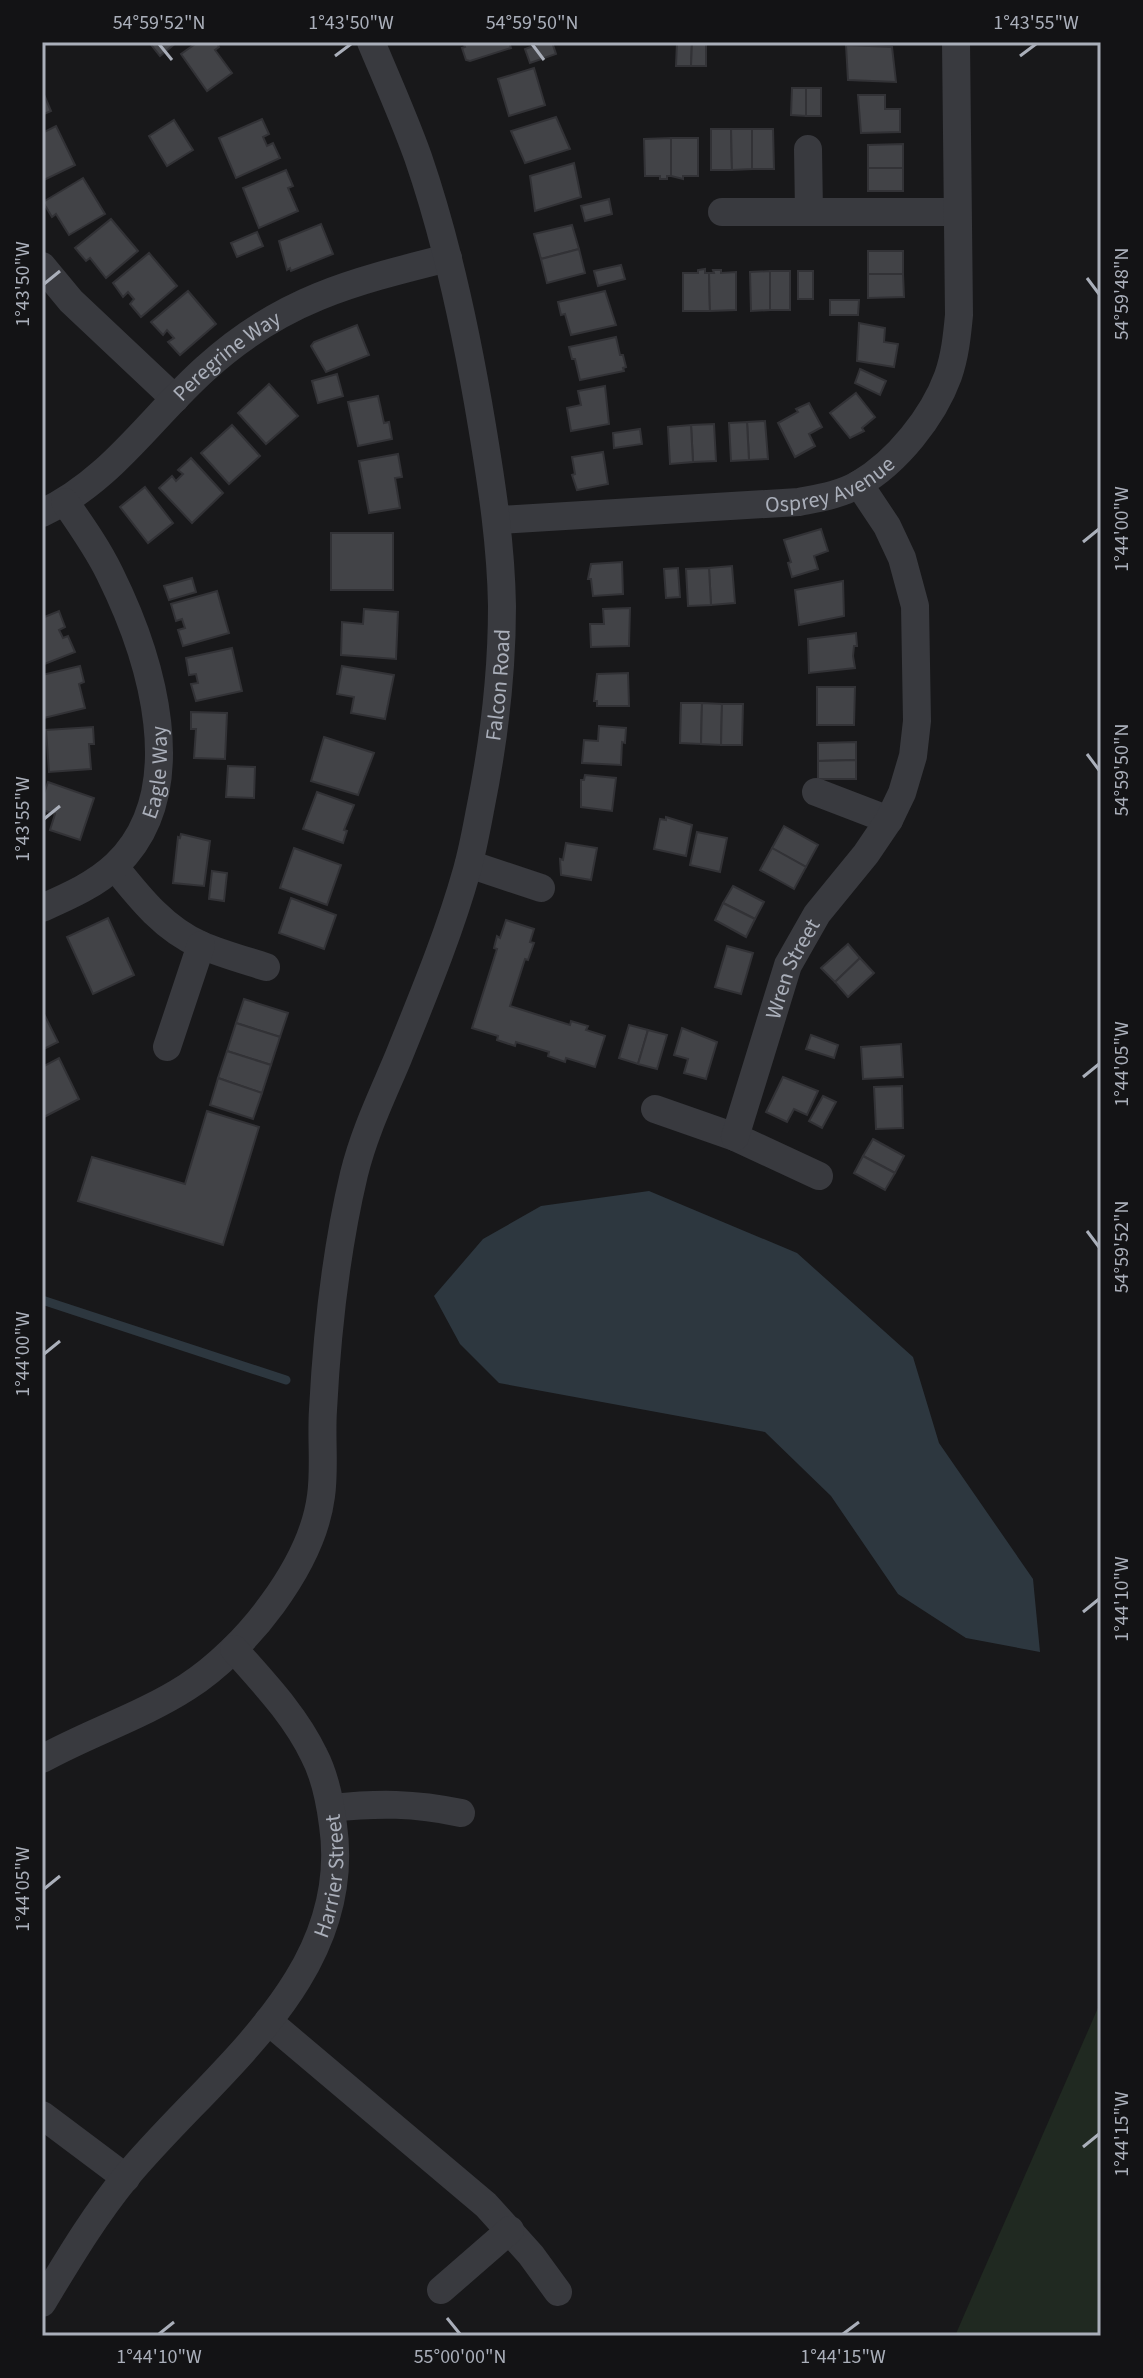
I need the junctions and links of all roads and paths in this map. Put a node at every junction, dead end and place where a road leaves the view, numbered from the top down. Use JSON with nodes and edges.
{"nodes":[{"id":1,"x":371,"y":42,"type":"edge"},
{"id":2,"x":956,"y":42,"type":"edge"},
{"id":3,"x":808,"y":149,"type":"dead end"},
{"id":4,"x":722,"y":212,"type":"dead end"},
{"id":5,"x":809,"y":212,"type":"junction"},
{"id":6,"x":956,"y":212,"type":"junction"},
{"id":7,"x":448,"y":258,"type":"junction"},
{"id":8,"x":42,"y":266,"type":"edge"},
{"id":9,"x":175,"y":399,"type":"junction"},
{"id":10,"x":859,"y":484,"type":"junction"},
{"id":11,"x":54,"y":507,"type":"edge"},
{"id":12,"x":498,"y":520,"type":"junction"},
{"id":13,"x":816,"y":792,"type":"dead end"},
{"id":14,"x":889,"y":820,"type":"junction"},
{"id":15,"x":469,"y":864,"type":"junction"},
{"id":16,"x":115,"y":867,"type":"junction"},
{"id":17,"x":541,"y":888,"type":"dead end"},
{"id":18,"x":42,"y":908,"type":"edge"},
{"id":19,"x":201,"y":945,"type":"junction"},
{"id":20,"x":266,"y":967,"type":"dead end"},
{"id":21,"x":167,"y":1047,"type":"dead end"},
{"id":22,"x":655,"y":1109,"type":"dead end"},
{"id":23,"x":735,"y":1137,"type":"junction"},
{"id":24,"x":819,"y":1176,"type":"dead end"},
{"id":25,"x":234,"y":1649,"type":"junction"},
{"id":26,"x":42,"y":1759,"type":"edge"},
{"id":27,"x":331,"y":1808,"type":"junction"},
{"id":28,"x":461,"y":1813,"type":"dead end"},
{"id":29,"x":268,"y":2021,"type":"junction"},
{"id":30,"x":42,"y":2115,"type":"edge"},
{"id":31,"x":126,"y":2178,"type":"junction"},
{"id":32,"x":510,"y":2230,"type":"junction"},
{"id":33,"x":441,"y":2290,"type":"dead end"},
{"id":34,"x":558,"y":2292,"type":"dead end"},
{"id":35,"x":42,"y":2303,"type":"edge"}],
"edges":[{"from":1,"to":7,"type":"street","name":"Falcon Road"},
{"from":2,"to":6,"type":"street","name":"Osprey Avenue"},
{"from":3,"to":5,"type":"street"},
{"from":4,"to":5,"type":"street"},
{"from":5,"to":6,"type":"street"},
{"from":6,"to":10,"type":"street","name":"Osprey Avenue"},
{"from":7,"to":9,"type":"street","name":"Peregrine Way"},
{"from":7,"to":12,"type":"street","name":"Falcon Road"},
{"from":8,"to":9,"type":"street"},
{"from":9,"to":11,"type":"street","name":"Peregrine Way"},
{"from":10,"to":12,"type":"street","name":"Osprey Avenue"},
{"from":10,"to":14,"type":"street","name":"Wren Street"},
{"from":11,"to":16,"type":"street","name":"Eagle Way"},
{"from":12,"to":15,"type":"street","name":"Falcon Road"},
{"from":13,"to":14,"type":"street"},
{"from":14,"to":23,"type":"street","name":"Wren Street"},
{"from":15,"to":17,"type":"street"},
{"from":15,"to":25,"type":"street","name":"Falcon Road"},
{"from":16,"to":18,"type":"street"},
{"from":16,"to":19,"type":"street"},
{"from":19,"to":20,"type":"street"},
{"from":19,"to":21,"type":"street"},
{"from":22,"to":23,"type":"street"},
{"from":23,"to":24,"type":"street"},
{"from":25,"to":26,"type":"street","name":"Falcon Road"},
{"from":25,"to":27,"type":"street","name":"Harrier Street"},
{"from":27,"to":28,"type":"street"},
{"from":27,"to":29,"type":"street","name":"Harrier Street"},
{"from":29,"to":31,"type":"street","name":"Harrier Street"},
{"from":29,"to":32,"type":"street"},
{"from":30,"to":31,"type":"street"},
{"from":31,"to":35,"type":"street","name":"Harrier Street"},
{"from":32,"to":33,"type":"street"},
{"from":32,"to":34,"type":"street"}]}
